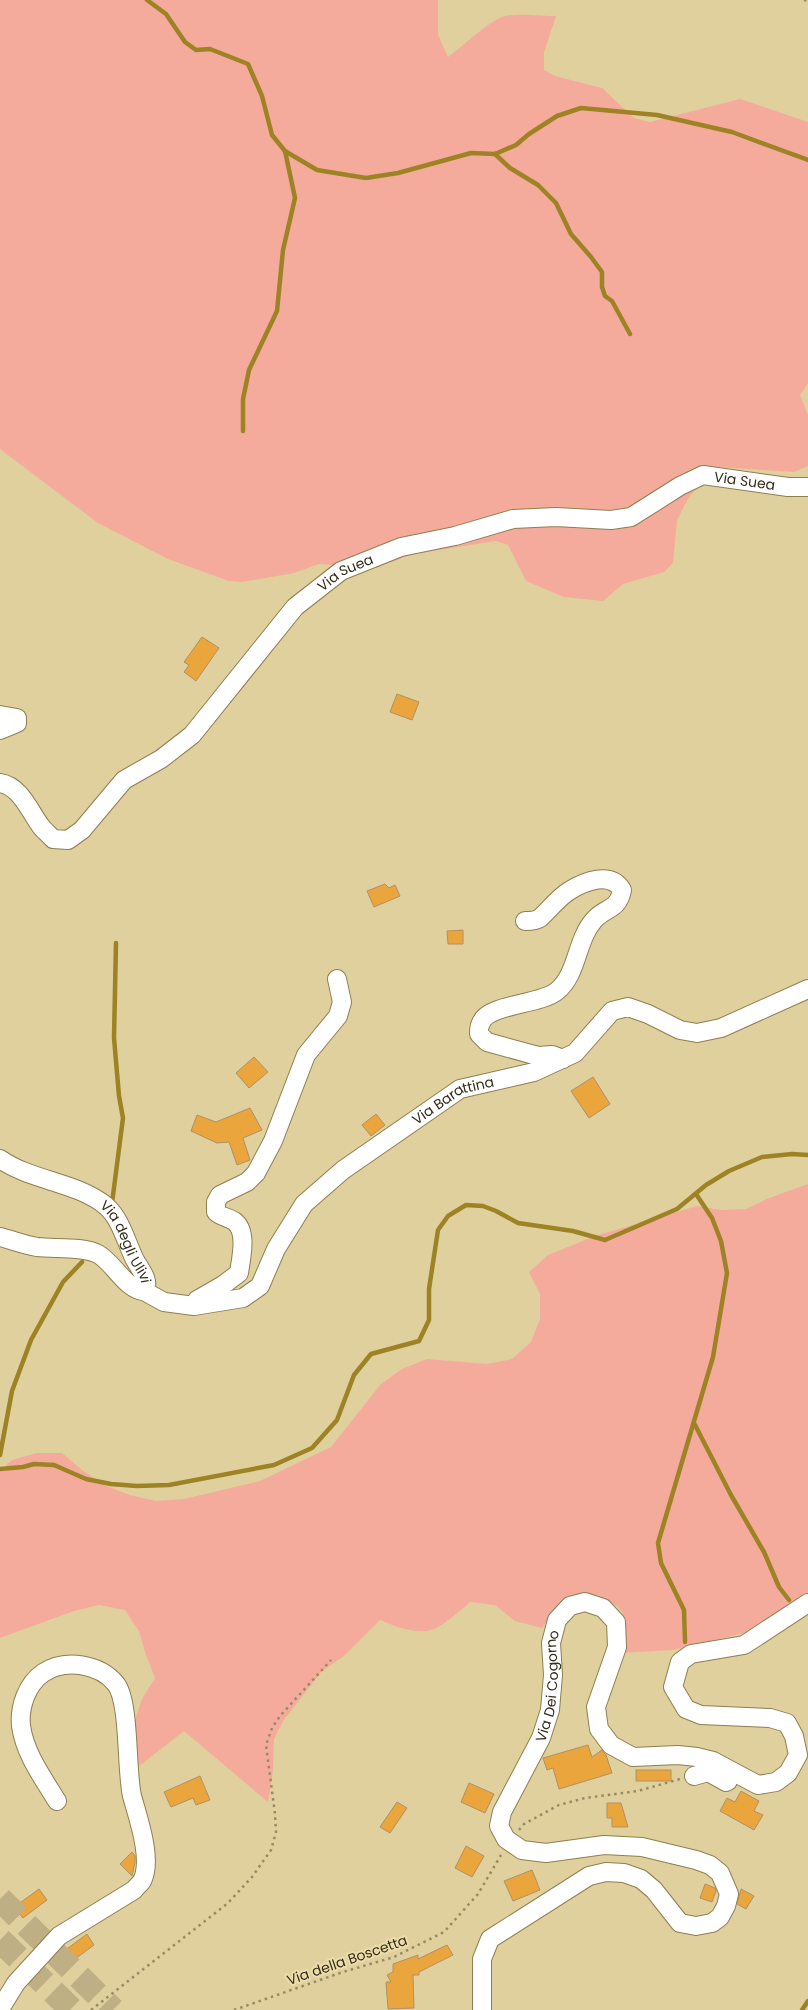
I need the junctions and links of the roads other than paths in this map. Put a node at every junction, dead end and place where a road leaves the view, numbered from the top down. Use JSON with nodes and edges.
{"nodes":[{"id":1,"x":808,"y":487,"type":"edge"},
{"id":2,"x":0,"y":716,"type":"edge"},
{"id":3,"x":0,"y":730,"type":"edge"},
{"id":4,"x":0,"y":783,"type":"edge"},
{"id":5,"x":525,"y":922,"type":"dead end"},
{"id":6,"x":337,"y":979,"type":"dead end"},
{"id":7,"x":808,"y":989,"type":"edge"},
{"id":8,"x":563,"y":1059,"type":"junction"},
{"id":9,"x":0,"y":1159,"type":"edge"},
{"id":10,"x":0,"y":1237,"type":"edge"},
{"id":11,"x":144,"y":1291,"type":"junction"},
{"id":12,"x":194,"y":1306,"type":"junction"},
{"id":13,"x":808,"y":1603,"type":"edge"},
{"id":14,"x":801,"y":1734,"type":"edge"},
{"id":15,"x":694,"y":1776,"type":"road end"},
{"id":16,"x":744,"y":1778,"type":"junction"},
{"id":17,"x":57,"y":1801,"type":"dead end"},
{"id":18,"x":0,"y":2009,"type":"edge"},
{"id":19,"x":482,"y":2010,"type":"edge"}],
"edges":[{"from":1,"to":4,"type":"street","name":"Via Suea"},
{"from":2,"to":3,"type":"street"},
{"from":5,"to":8,"type":"street"},
{"from":6,"to":12,"type":"street"},
{"from":7,"to":8,"type":"street","name":"Via Barattina"},
{"from":8,"to":12,"type":"street","name":"Via Barattina"},
{"from":9,"to":11,"type":"street","name":"Via degli Ulivi"},
{"from":10,"to":11,"type":"street","name":"Via degli Ulivi"},
{"from":11,"to":12,"type":"street","name":"Via Barattina"},
{"from":13,"to":14,"type":"street","name":"Via Dei Cogorno"},
{"from":14,"to":16,"type":"street","name":"Via Dei Cogorno"},
{"from":15,"to":16,"type":"street"},
{"from":16,"to":19,"type":"street","name":"Via Dei Cogorno"},
{"from":17,"to":18,"type":"street"}]}
